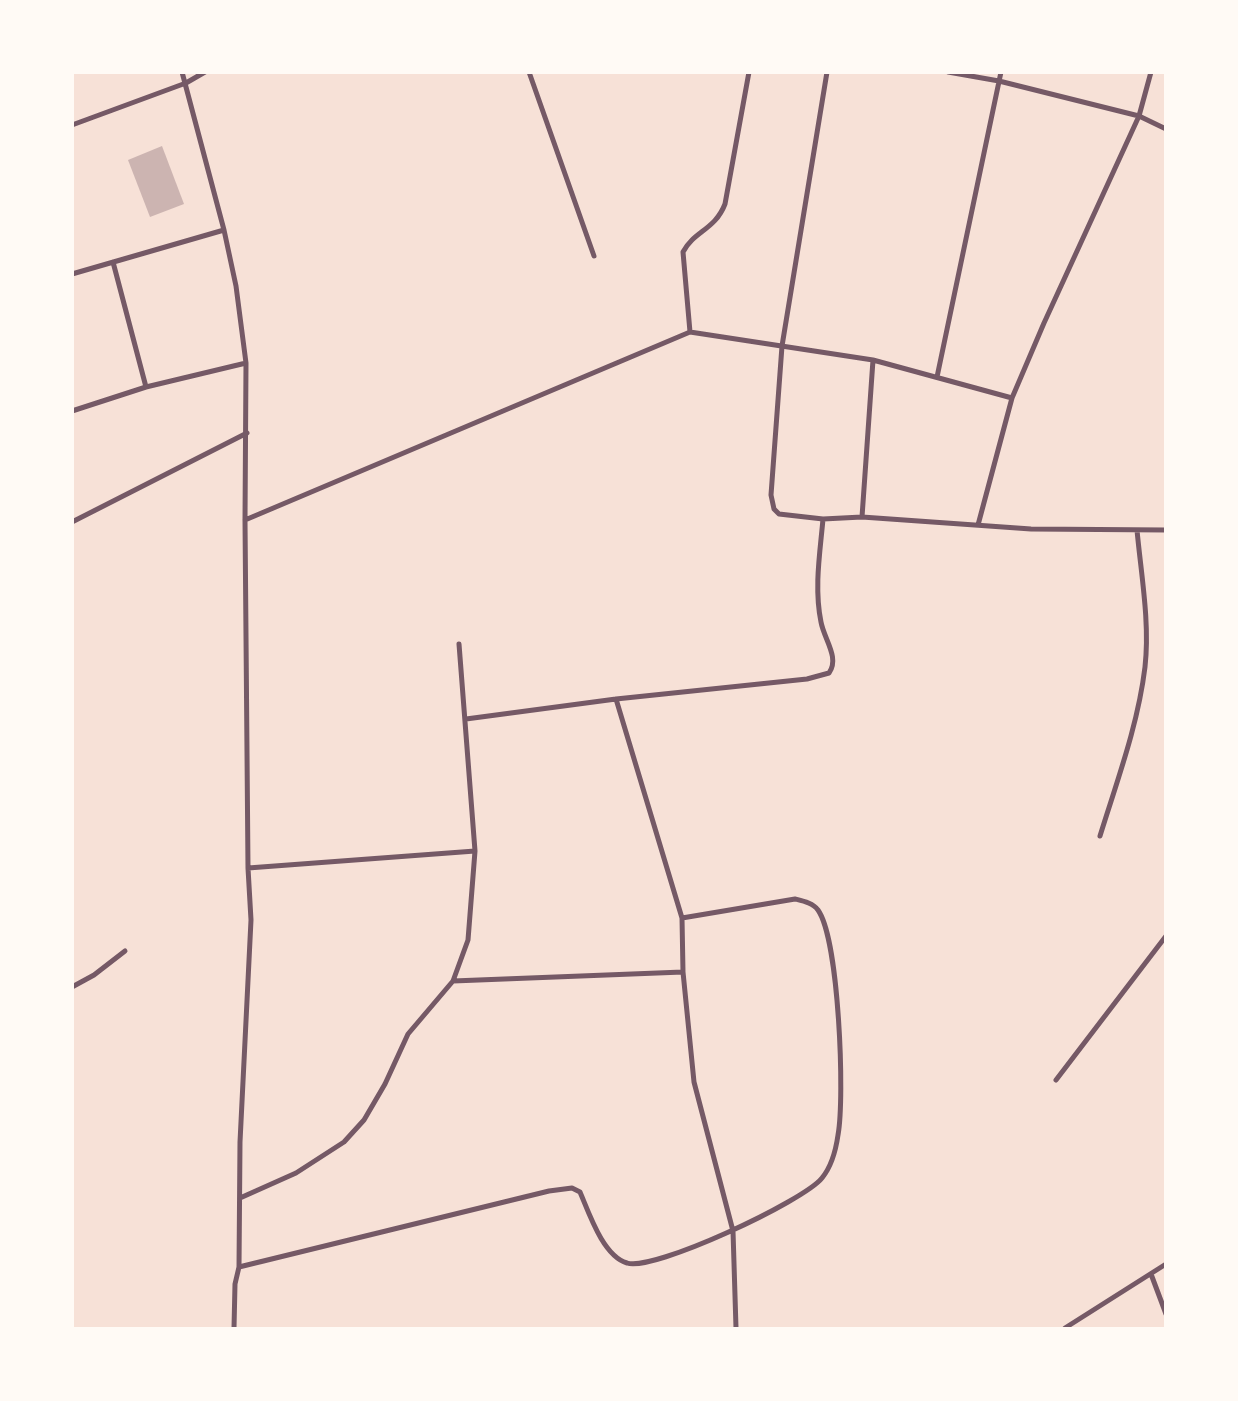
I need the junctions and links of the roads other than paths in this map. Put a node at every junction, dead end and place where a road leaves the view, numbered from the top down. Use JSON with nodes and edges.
{"nodes":[{"id":1,"x":182,"y":72,"type":"edge"},
{"id":2,"x":205,"y":72,"type":"edge"},
{"id":3,"x":528,"y":72,"type":"edge"},
{"id":4,"x":750,"y":72,"type":"edge"},
{"id":5,"x":828,"y":72,"type":"edge"},
{"id":6,"x":948,"y":72,"type":"edge"},
{"id":7,"x":1001,"y":72,"type":"edge"},
{"id":8,"x":1150,"y":72,"type":"edge"},
{"id":9,"x":999,"y":81,"type":"junction"},
{"id":10,"x":186,"y":83,"type":"junction"},
{"id":11,"x":1139,"y":116,"type":"junction"},
{"id":12,"x":72,"y":125,"type":"edge"},
{"id":13,"x":1166,"y":129,"type":"edge"},
{"id":14,"x":224,"y":230,"type":"junction"},
{"id":15,"x":594,"y":256,"type":"dead end"},
{"id":16,"x":113,"y":262,"type":"junction"},
{"id":17,"x":72,"y":274,"type":"edge"},
{"id":18,"x":690,"y":332,"type":"junction"},
{"id":19,"x":782,"y":346,"type":"junction"},
{"id":20,"x":873,"y":360,"type":"junction"},
{"id":21,"x":246,"y":363,"type":"junction"},
{"id":22,"x":937,"y":377,"type":"junction"},
{"id":23,"x":146,"y":387,"type":"junction"},
{"id":24,"x":1012,"y":398,"type":"junction"},
{"id":25,"x":72,"y":411,"type":"edge"},
{"id":26,"x":247,"y":433,"type":"junction"},
{"id":27,"x":862,"y":517,"type":"junction"},
{"id":28,"x":823,"y":518,"type":"junction"},
{"id":29,"x":245,"y":520,"type":"junction"},
{"id":30,"x":72,"y":522,"type":"edge"},
{"id":31,"x":978,"y":525,"type":"junction"},
{"id":32,"x":1137,"y":530,"type":"junction"},
{"id":33,"x":1166,"y":530,"type":"edge"},
{"id":34,"x":459,"y":644,"type":"dead end"},
{"id":35,"x":616,"y":699,"type":"junction"},
{"id":36,"x":466,"y":719,"type":"junction"},
{"id":37,"x":1100,"y":836,"type":"dead end"},
{"id":38,"x":475,"y":851,"type":"junction"},
{"id":39,"x":248,"y":868,"type":"junction"},
{"id":40,"x":682,"y":918,"type":"junction"},
{"id":41,"x":1166,"y":936,"type":"edge"},
{"id":42,"x":125,"y":951,"type":"dead end"},
{"id":43,"x":683,"y":972,"type":"junction"},
{"id":44,"x":453,"y":981,"type":"junction"},
{"id":45,"x":72,"y":986,"type":"edge"},
{"id":46,"x":1056,"y":1080,"type":"dead end"},
{"id":47,"x":240,"y":1198,"type":"junction"},
{"id":48,"x":733,"y":1231,"type":"junction"},
{"id":49,"x":1166,"y":1264,"type":"edge"},
{"id":50,"x":239,"y":1267,"type":"junction"},
{"id":51,"x":1151,"y":1274,"type":"junction"},
{"id":52,"x":1166,"y":1314,"type":"edge"},
{"id":53,"x":234,"y":1328,"type":"edge"},
{"id":54,"x":736,"y":1328,"type":"edge"},
{"id":55,"x":1065,"y":1328,"type":"edge"}],
"edges":[{"from":1,"to":10,"type":"street"},
{"from":2,"to":10,"type":"street"},
{"from":3,"to":15,"type":"street"},
{"from":4,"to":18,"type":"street"},
{"from":5,"to":19,"type":"street"},
{"from":6,"to":9,"type":"street"},
{"from":7,"to":9,"type":"street"},
{"from":8,"to":11,"type":"street"},
{"from":9,"to":11,"type":"street"},
{"from":9,"to":22,"type":"street"},
{"from":10,"to":12,"type":"street"},
{"from":10,"to":14,"type":"street"},
{"from":11,"to":13,"type":"street"},
{"from":11,"to":24,"type":"street"},
{"from":14,"to":16,"type":"street"},
{"from":14,"to":21,"type":"street"},
{"from":16,"to":17,"type":"street"},
{"from":16,"to":23,"type":"street"},
{"from":18,"to":19,"type":"street"},
{"from":18,"to":29,"type":"street"},
{"from":19,"to":20,"type":"street"},
{"from":19,"to":28,"type":"street"},
{"from":20,"to":22,"type":"street"},
{"from":20,"to":27,"type":"street"},
{"from":21,"to":23,"type":"street"},
{"from":21,"to":26,"type":"street"},
{"from":22,"to":24,"type":"street"},
{"from":23,"to":25,"type":"street"},
{"from":24,"to":31,"type":"street"},
{"from":26,"to":29,"type":"street"},
{"from":26,"to":30,"type":"street"},
{"from":27,"to":28,"type":"street"},
{"from":27,"to":31,"type":"street"},
{"from":28,"to":35,"type":"street"},
{"from":29,"to":39,"type":"street"},
{"from":31,"to":32,"type":"street"},
{"from":32,"to":33,"type":"street"},
{"from":32,"to":37,"type":"street"},
{"from":34,"to":36,"type":"street"},
{"from":35,"to":36,"type":"street"},
{"from":35,"to":40,"type":"street"},
{"from":36,"to":38,"type":"street"},
{"from":38,"to":39,"type":"street"},
{"from":38,"to":44,"type":"street"},
{"from":39,"to":47,"type":"street"},
{"from":40,"to":43,"type":"street"},
{"from":40,"to":48,"type":"street"},
{"from":41,"to":46,"type":"street"},
{"from":42,"to":45,"type":"street"},
{"from":43,"to":44,"type":"street"},
{"from":43,"to":48,"type":"street"},
{"from":44,"to":47,"type":"street"},
{"from":47,"to":50,"type":"street"},
{"from":48,"to":50,"type":"street"},
{"from":48,"to":54,"type":"street"},
{"from":49,"to":51,"type":"street"},
{"from":50,"to":53,"type":"street"},
{"from":51,"to":52,"type":"street"},
{"from":51,"to":55,"type":"street"}]}
